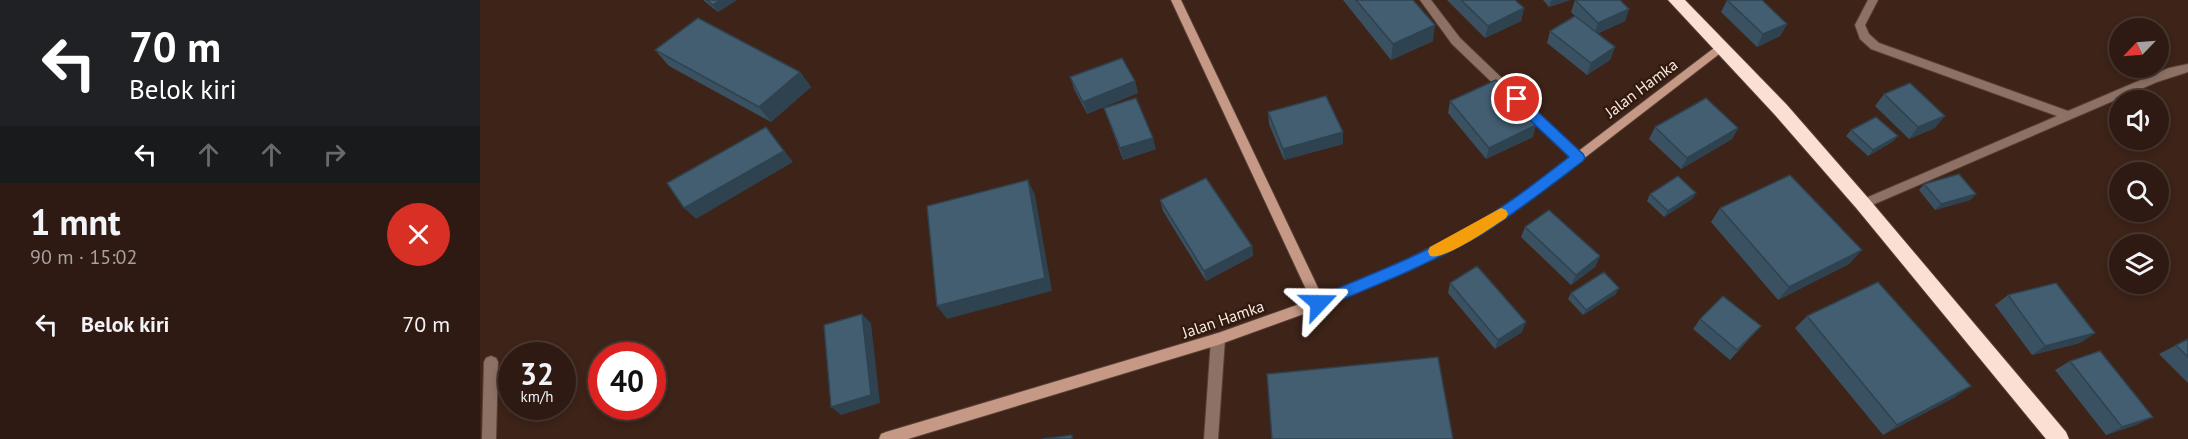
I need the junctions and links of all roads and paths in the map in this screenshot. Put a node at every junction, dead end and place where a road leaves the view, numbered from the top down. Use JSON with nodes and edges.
{"nodes":[{"id":1,"x":1176,"y":0,"type":"edge"},
{"id":2,"x":1425,"y":0,"type":"edge"},
{"id":3,"x":1676,"y":0,"type":"edge"},
{"id":4,"x":1873,"y":0,"type":"edge"},
{"id":5,"x":1722,"y":48,"type":"junction"},
{"id":6,"x":2188,"y":68,"type":"edge"},
{"id":7,"x":2068,"y":115,"type":"junction"},
{"id":8,"x":1578,"y":158,"type":"junction"},
{"id":9,"x":1863,"y":204,"type":"junction"},
{"id":10,"x":1319,"y":303,"type":"junction"},
{"id":11,"x":1218,"y":339,"type":"junction"},
{"id":12,"x":491,"y":362,"type":"dead end"},
{"id":13,"x":489,"y":439,"type":"edge"},
{"id":14,"x":886,"y":439,"type":"edge"},
{"id":15,"x":1210,"y":439,"type":"edge"},
{"id":16,"x":2060,"y":439,"type":"edge"}],
"edges":[{"from":1,"to":10,"type":"street"},
{"from":2,"to":8,"type":"street"},
{"from":3,"to":5,"type":"highway"},
{"from":4,"to":7,"type":"street"},
{"from":5,"to":8,"type":"street","name":"Jalan Hamka"},
{"from":5,"to":9,"type":"highway"},
{"from":6,"to":7,"type":"street"},
{"from":7,"to":9,"type":"street"},
{"from":8,"to":10,"type":"street","name":"Jalan Hamka"},
{"from":9,"to":16,"type":"highway"},
{"from":10,"to":11,"type":"street","name":"Jalan Hamka"},
{"from":11,"to":14,"type":"street","name":"Jalan Hamka"},
{"from":11,"to":15,"type":"street"},
{"from":12,"to":13,"type":"street"}]}
